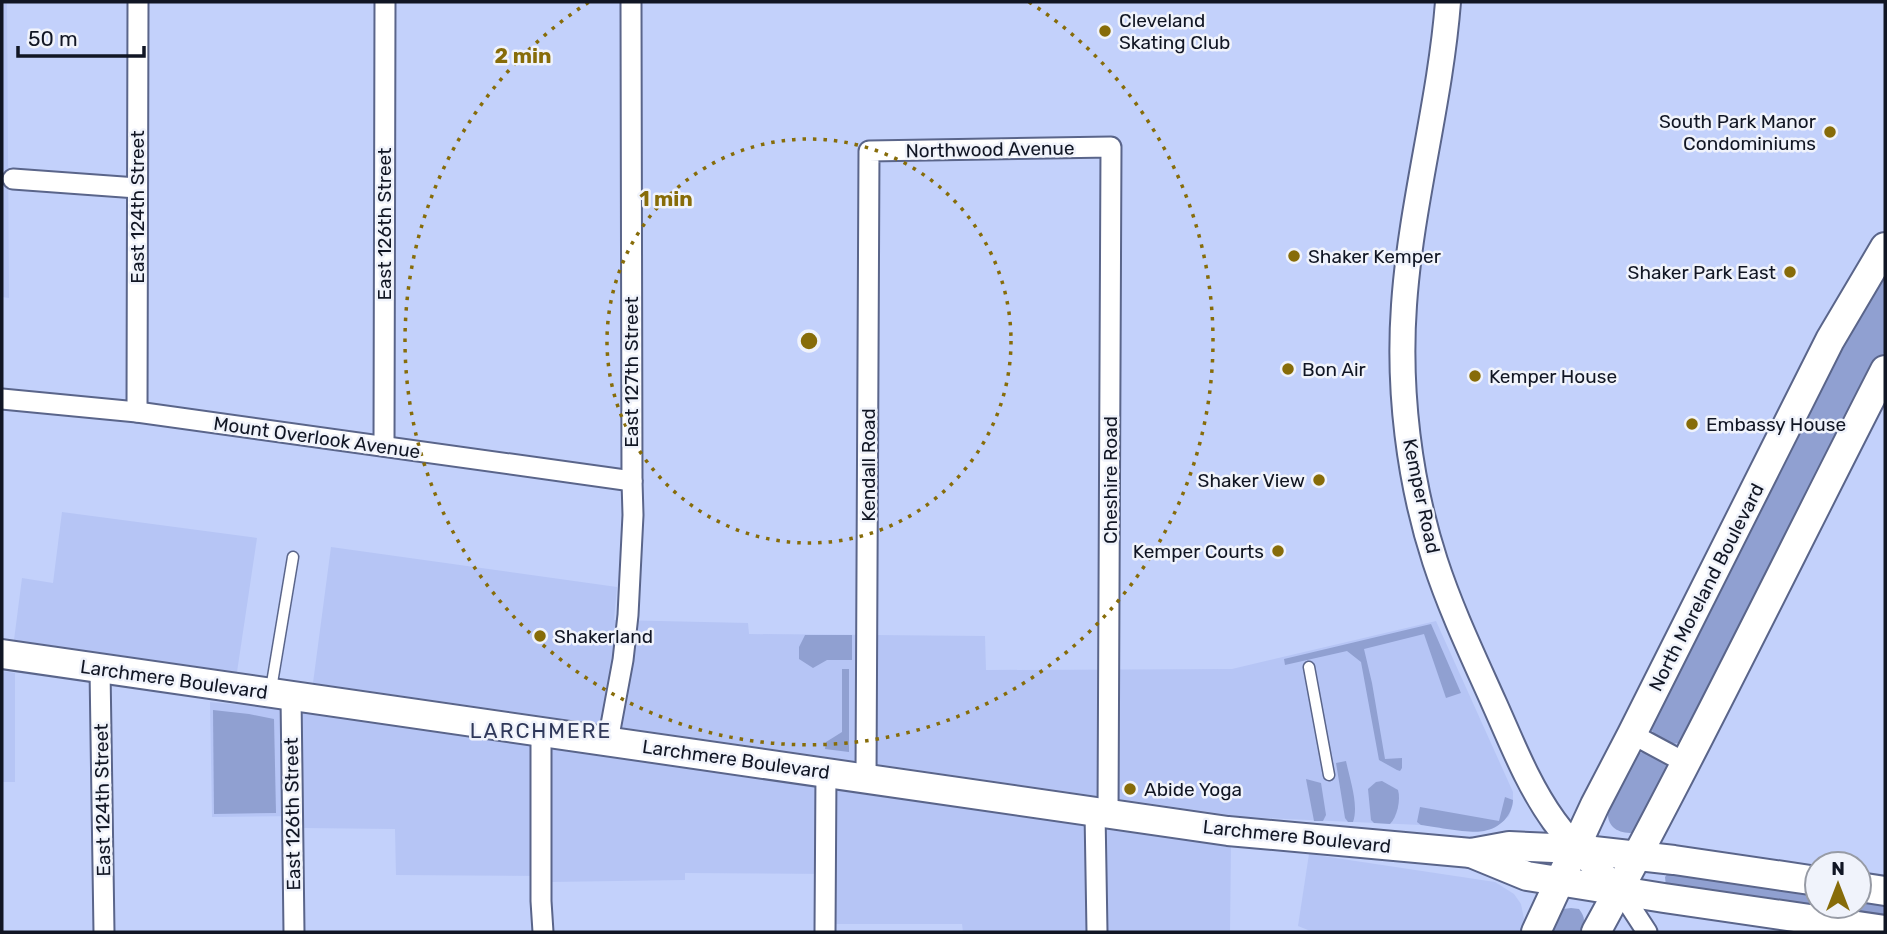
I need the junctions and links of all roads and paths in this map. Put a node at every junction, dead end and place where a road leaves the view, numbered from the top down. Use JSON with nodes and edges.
{"nodes":[{"id":1,"x":138,"y":2,"type":"edge"},
{"id":2,"x":385,"y":2,"type":"edge"},
{"id":3,"x":631,"y":2,"type":"edge"},
{"id":4,"x":1448,"y":2,"type":"edge"},
{"id":5,"x":1111,"y":147,"type":"joint"},
{"id":6,"x":869,"y":151,"type":"joint"},
{"id":7,"x":13,"y":179,"type":"dead end"},
{"id":8,"x":137,"y":188,"type":"junction"},
{"id":9,"x":1885,"y":247,"type":"edge"},
{"id":10,"x":1885,"y":370,"type":"edge"},
{"id":11,"x":2,"y":398,"type":"edge"},
{"id":12,"x":137,"y":412,"type":"junction"},
{"id":13,"x":384,"y":446,"type":"junction"},
{"id":14,"x":632,"y":481,"type":"junction"},
{"id":15,"x":293,"y":557,"type":"dead end"},
{"id":16,"x":2,"y":654,"type":"edge"},
{"id":17,"x":1309,"y":667,"type":"dead end"},
{"id":18,"x":100,"y":668,"type":"junction"},
{"id":19,"x":281,"y":695,"type":"junction"},
{"id":20,"x":541,"y":732,"type":"junction"},
{"id":21,"x":1632,"y":734,"type":"junction"},
{"id":22,"x":608,"y":741,"type":"junction"},
{"id":23,"x":1686,"y":762,"type":"junction"},
{"id":24,"x":826,"y":772,"type":"junction"},
{"id":25,"x":1329,"y":775,"type":"dead end"},
{"id":26,"x":866,"y":778,"type":"junction"},
{"id":27,"x":1102,"y":813,"type":"junction"},
{"id":28,"x":1576,"y":849,"type":"junction"},
{"id":29,"x":1471,"y":853,"type":"junction"},
{"id":30,"x":1638,"y":856,"type":"junction"},
{"id":31,"x":1803,"y":879,"type":"edge"},
{"id":32,"x":1560,"y":882,"type":"junction"},
{"id":33,"x":1619,"y":889,"type":"junction"},
{"id":34,"x":1885,"y":930,"type":"edge"},
{"id":35,"x":104,"y":932,"type":"edge"},
{"id":36,"x":294,"y":932,"type":"edge"},
{"id":37,"x":543,"y":932,"type":"edge"},
{"id":38,"x":825,"y":932,"type":"edge"},
{"id":39,"x":1097,"y":932,"type":"edge"},
{"id":40,"x":1536,"y":932,"type":"edge"},
{"id":41,"x":1596,"y":932,"type":"edge"},
{"id":42,"x":1647,"y":932,"type":"edge"}],
"edges":[{"from":1,"to":8,"type":"street","name":"East 124th Street"},
{"from":2,"to":13,"type":"street","name":"East 126th Street"},
{"from":3,"to":14,"type":"street","name":"East 127th Street"},
{"from":4,"to":28,"type":"street","name":"Kemper Road"},
{"from":5,"to":6,"type":"street","name":"Northwood Avenue"},
{"from":5,"to":27,"type":"street","name":"Cheshire Road"},
{"from":6,"to":26,"type":"street","name":"Kendall Road"},
{"from":7,"to":8,"type":"street"},
{"from":8,"to":12,"type":"street","name":"East 124th Street"},
{"from":9,"to":21,"type":"main road","name":"North Moreland Boulevard"},
{"from":10,"to":23,"type":"main road"},
{"from":11,"to":12,"type":"street","name":"Mount Overlook Avenue"},
{"from":12,"to":13,"type":"street","name":"Mount Overlook Avenue"},
{"from":13,"to":14,"type":"street","name":"Mount Overlook Avenue"},
{"from":14,"to":22,"type":"street","name":"East 127th Street"},
{"from":15,"to":19,"type":"lane"},
{"from":16,"to":18,"type":"main road","name":"Larchmere Boulevard"},
{"from":17,"to":25,"type":"lane"},
{"from":18,"to":19,"type":"main road","name":"Larchmere Boulevard"},
{"from":18,"to":35,"type":"street","name":"East 124th Street"},
{"from":19,"to":20,"type":"main road","name":"Larchmere Boulevard"},
{"from":19,"to":36,"type":"street","name":"East 126th Street"},
{"from":20,"to":22,"type":"main road","name":"Larchmere Boulevard"},
{"from":20,"to":37,"type":"street"},
{"from":21,"to":23,"type":"street"},
{"from":21,"to":28,"type":"main road","name":"North Moreland Boulevard"},
{"from":22,"to":24,"type":"main road","name":"Larchmere Boulevard"},
{"from":23,"to":30,"type":"main road"},
{"from":24,"to":26,"type":"main road","name":"Larchmere Boulevard"},
{"from":24,"to":38,"type":"street"},
{"from":26,"to":27,"type":"main road","name":"Larchmere Boulevard"},
{"from":27,"to":29,"type":"main road","name":"Larchmere Boulevard"},
{"from":27,"to":39,"type":"street","name":"Cheshire Road"},
{"from":28,"to":29,"type":"main road","name":"Larchmere Boulevard"},
{"from":28,"to":30,"type":"main road","name":"Larchmere Boulevard"},
{"from":28,"to":32,"type":"main road","name":"North Moreland Boulevard"},
{"from":28,"to":33,"type":"street","name":"Kemper Road"},
{"from":29,"to":32,"type":"main road","name":"Larchmere Boulevard"},
{"from":30,"to":31,"type":"main road","name":"Larchmere Boulevard"},
{"from":30,"to":33,"type":"main road"},
{"from":32,"to":33,"type":"main road","name":"Larchmere Boulevard"},
{"from":32,"to":40,"type":"main road","name":"North Moreland Boulevard"},
{"from":33,"to":34,"type":"main road","name":"Larchmere Boulevard"},
{"from":33,"to":41,"type":"main road"},
{"from":33,"to":42,"type":"street","name":"Kemper Road"}]}
